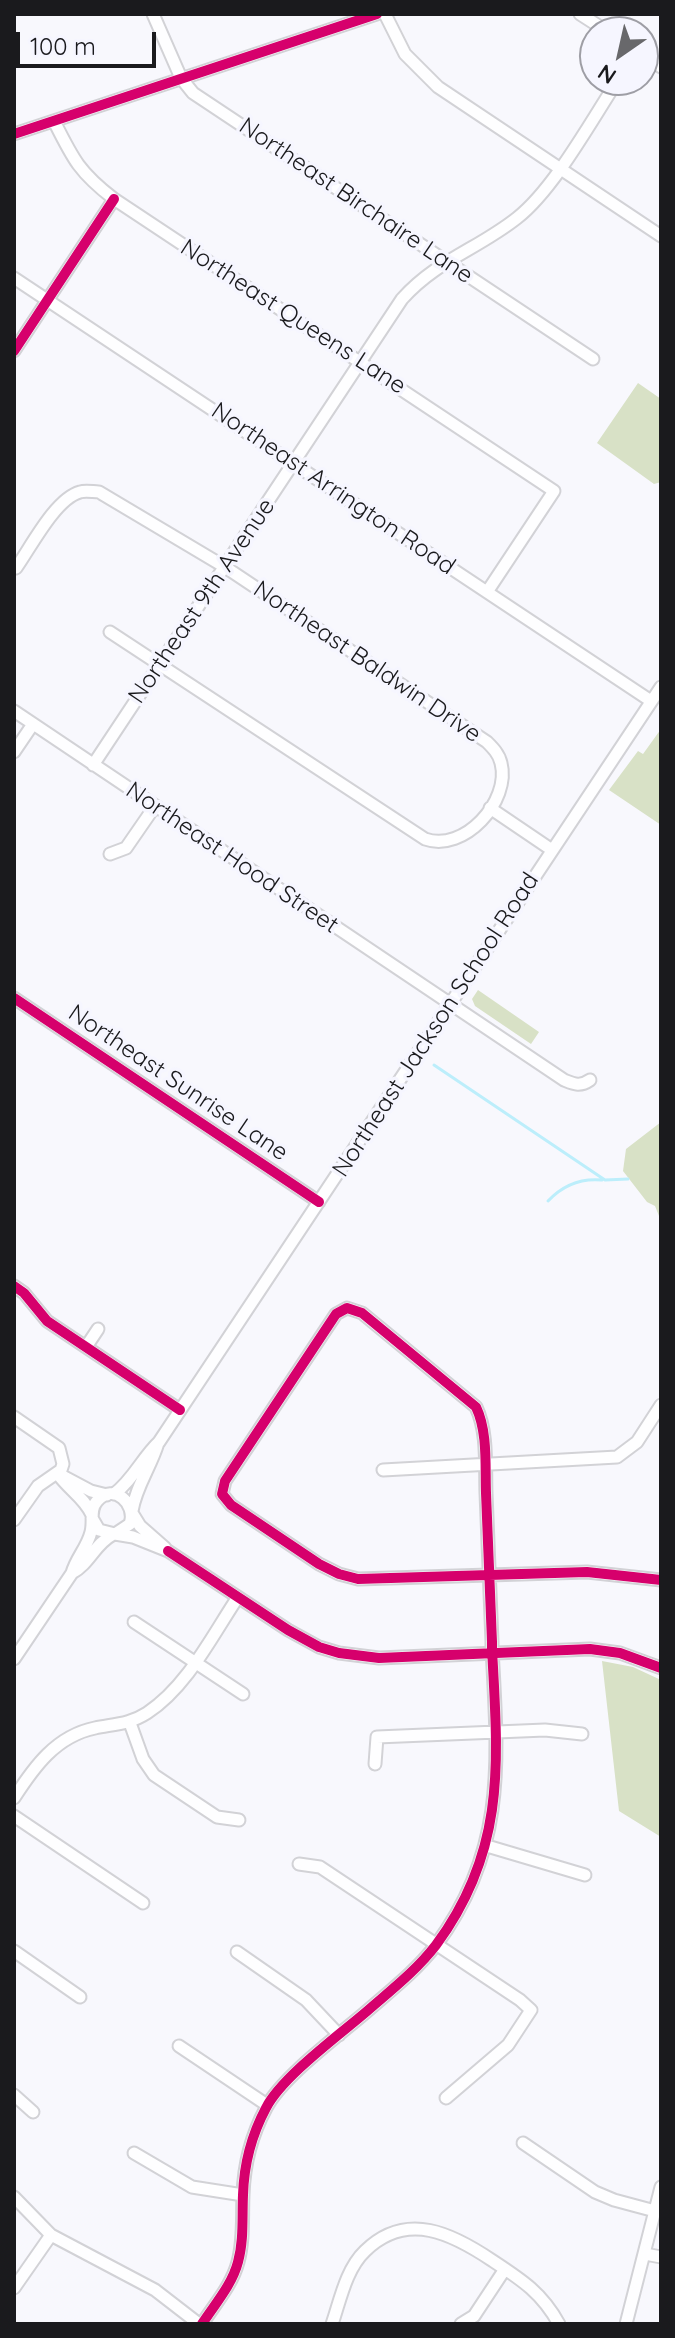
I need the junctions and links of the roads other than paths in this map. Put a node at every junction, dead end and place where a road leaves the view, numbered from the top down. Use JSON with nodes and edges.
{"nodes":[{"id":1,"x":153,"y":14,"type":"edge"},
{"id":2,"x":377,"y":14,"type":"edge"},
{"id":3,"x":385,"y":14,"type":"edge"},
{"id":4,"x":181,"y":78,"type":"junction"},
{"id":5,"x":607,"y":96,"type":"edge"},
{"id":6,"x":54,"y":121,"type":"junction"},
{"id":7,"x":14,"y":134,"type":"edge"},
{"id":8,"x":560,"y":168,"type":"junction"},
{"id":9,"x":114,"y":199,"type":"junction"},
{"id":10,"x":661,"y":236,"type":"edge"},
{"id":11,"x":445,"y":261,"type":"junction"},
{"id":12,"x":14,"y":278,"type":"edge"},
{"id":13,"x":47,"y":300,"type":"junction"},
{"id":14,"x":14,"y":351,"type":"edge"},
{"id":15,"x":593,"y":359,"type":"dead end"},
{"id":16,"x":361,"y":361,"type":"junction"},
{"id":17,"x":293,"y":463,"type":"junction"},
{"id":18,"x":225,"y":567,"type":"junction"},
{"id":19,"x":16,"y":568,"type":"dead end"},
{"id":20,"x":487,"y":592,"type":"junction"},
{"id":21,"x":110,"y":632,"type":"dead end"},
{"id":22,"x":161,"y":664,"type":"junction"},
{"id":23,"x":661,"y":687,"type":"edge"},
{"id":24,"x":651,"y":701,"type":"junction"},
{"id":25,"x":14,"y":711,"type":"edge"},
{"id":26,"x":33,"y":724,"type":"junction"},
{"id":27,"x":14,"y":752,"type":"edge"},
{"id":28,"x":93,"y":765,"type":"junction"},
{"id":29,"x":155,"y":806,"type":"junction"},
{"id":30,"x":490,"y":808,"type":"junction"},
{"id":31,"x":552,"y":850,"type":"junction"},
{"id":32,"x":110,"y":854,"type":"dead end"},
{"id":33,"x":14,"y":998,"type":"edge"},
{"id":34,"x":450,"y":1004,"type":"junction"},
{"id":35,"x":590,"y":1080,"type":"dead end"},
{"id":36,"x":319,"y":1202,"type":"junction"},
{"id":37,"x":14,"y":1286,"type":"edge"},
{"id":38,"x":98,"y":1329,"type":"dead end"},
{"id":39,"x":86,"y":1347,"type":"junction"},
{"id":40,"x":661,"y":1405,"type":"edge"},
{"id":41,"x":180,"y":1410,"type":"junction"},
{"id":42,"x":14,"y":1417,"type":"edge"},
{"id":43,"x":159,"y":1442,"type":"junction"},
{"id":44,"x":485,"y":1466,"type":"junction"},
{"id":45,"x":383,"y":1470,"type":"dead end"},
{"id":46,"x":58,"y":1474,"type":"junction"},
{"id":47,"x":110,"y":1494,"type":"junction"},
{"id":48,"x":132,"y":1512,"type":"junction"},
{"id":49,"x":92,"y":1517,"type":"junction"},
{"id":50,"x":14,"y":1520,"type":"edge"},
{"id":51,"x":114,"y":1534,"type":"junction"},
{"id":52,"x":168,"y":1551,"type":"junction"},
{"id":53,"x":72,"y":1573,"type":"junction"},
{"id":54,"x":489,"y":1576,"type":"junction"},
{"id":55,"x":661,"y":1580,"type":"edge"},
{"id":56,"x":238,"y":1597,"type":"junction"},
{"id":57,"x":134,"y":1622,"type":"dead end"},
{"id":58,"x":492,"y":1653,"type":"junction"},
{"id":59,"x":14,"y":1659,"type":"edge"},
{"id":60,"x":193,"y":1663,"type":"junction"},
{"id":61,"x":661,"y":1668,"type":"edge"},
{"id":62,"x":243,"y":1694,"type":"dead end"},
{"id":63,"x":130,"y":1723,"type":"junction"},
{"id":64,"x":497,"y":1733,"type":"junction"},
{"id":65,"x":582,"y":1734,"type":"dead end"},
{"id":66,"x":375,"y":1764,"type":"dead end"},
{"id":67,"x":14,"y":1798,"type":"edge"},
{"id":68,"x":14,"y":1816,"type":"edge"},
{"id":69,"x":239,"y":1820,"type":"dead end"},
{"id":70,"x":487,"y":1846,"type":"junction"},
{"id":71,"x":299,"y":1864,"type":"dead end"},
{"id":72,"x":585,"y":1875,"type":"dead end"},
{"id":73,"x":143,"y":1903,"type":"dead end"},
{"id":74,"x":436,"y":1945,"type":"junction"},
{"id":75,"x":14,"y":1951,"type":"edge"},
{"id":76,"x":237,"y":1952,"type":"dead end"},
{"id":77,"x":80,"y":1997,"type":"dead end"},
{"id":78,"x":339,"y":2035,"type":"junction"},
{"id":79,"x":179,"y":2046,"type":"dead end"},
{"id":80,"x":14,"y":2095,"type":"edge"},
{"id":81,"x":446,"y":2098,"type":"dead end"},
{"id":82,"x":267,"y":2105,"type":"junction"},
{"id":83,"x":33,"y":2112,"type":"dead end"},
{"id":84,"x":523,"y":2143,"type":"dead end"},
{"id":85,"x":134,"y":2153,"type":"dead end"},
{"id":86,"x":661,"y":2187,"type":"edge"},
{"id":87,"x":243,"y":2195,"type":"junction"},
{"id":88,"x":14,"y":2197,"type":"edge"},
{"id":89,"x":655,"y":2211,"type":"junction"},
{"id":90,"x":51,"y":2235,"type":"junction"},
{"id":91,"x":645,"y":2254,"type":"junction"},
{"id":92,"x":661,"y":2257,"type":"edge"},
{"id":93,"x":505,"y":2269,"type":"junction"},
{"id":94,"x":14,"y":2288,"type":"edge"},
{"id":95,"x":200,"y":2324,"type":"edge"},
{"id":96,"x":332,"y":2324,"type":"edge"},
{"id":97,"x":461,"y":2324,"type":"edge"},
{"id":98,"x":559,"y":2324,"type":"edge"},
{"id":99,"x":626,"y":2324,"type":"edge"}],
"edges":[{"from":1,"to":4,"type":"street","name":"Northeast Birchaire Lane"},
{"from":2,"to":4,"type":"street"},
{"from":3,"to":8,"type":"street"},
{"from":4,"to":6,"type":"street"},
{"from":4,"to":11,"type":"street","name":"Northeast Birchaire Lane"},
{"from":5,"to":8,"type":"street","name":"Northeast 9th Avenue"},
{"from":6,"to":7,"type":"street"},
{"from":6,"to":9,"type":"street","name":"Northeast Queens Lane"},
{"from":8,"to":10,"type":"street"},
{"from":8,"to":11,"type":"street","name":"Northeast 9th Avenue"},
{"from":9,"to":13,"type":"street"},
{"from":9,"to":16,"type":"street","name":"Northeast Queens Lane"},
{"from":11,"to":15,"type":"street","name":"Northeast Birchaire Lane"},
{"from":11,"to":16,"type":"street","name":"Northeast 9th Avenue"},
{"from":12,"to":13,"type":"street","name":"Northeast Arrington Road"},
{"from":13,"to":14,"type":"street"},
{"from":13,"to":17,"type":"street","name":"Northeast Arrington Road"},
{"from":16,"to":17,"type":"street","name":"Northeast 9th Avenue"},
{"from":16,"to":20,"type":"street","name":"Northeast Queens Lane"},
{"from":17,"to":18,"type":"street","name":"Northeast 9th Avenue"},
{"from":17,"to":20,"type":"street","name":"Northeast Arrington Road"},
{"from":18,"to":19,"type":"street","name":"Northeast Baldwin Drive"},
{"from":18,"to":22,"type":"street","name":"Northeast 9th Avenue"},
{"from":18,"to":30,"type":"street","name":"Northeast Baldwin Drive"},
{"from":20,"to":24,"type":"street","name":"Northeast Arrington Road"},
{"from":21,"to":22,"type":"street"},
{"from":22,"to":28,"type":"street","name":"Northeast 9th Avenue"},
{"from":22,"to":30,"type":"street"},
{"from":23,"to":24,"type":"street","name":"Northeast Jackson School Road"},
{"from":24,"to":31,"type":"street","name":"Northeast Jackson School Road"},
{"from":25,"to":26,"type":"street","name":"Northeast Hood Street"},
{"from":26,"to":27,"type":"street"},
{"from":26,"to":28,"type":"street","name":"Northeast Hood Street"},
{"from":28,"to":29,"type":"street","name":"Northeast Hood Street"},
{"from":29,"to":32,"type":"street"},
{"from":29,"to":34,"type":"street","name":"Northeast Hood Street"},
{"from":30,"to":31,"type":"street"},
{"from":31,"to":34,"type":"street","name":"Northeast Jackson School Road"},
{"from":33,"to":36,"type":"street","name":"Northeast Sunrise Lane"},
{"from":34,"to":35,"type":"street","name":"Northeast Hood Street"},
{"from":34,"to":36,"type":"street","name":"Northeast Jackson School Road"},
{"from":36,"to":41,"type":"street","name":"Northeast Jackson School Road"},
{"from":37,"to":39,"type":"street"},
{"from":38,"to":39,"type":"street"},
{"from":39,"to":41,"type":"street"},
{"from":40,"to":44,"type":"street"},
{"from":41,"to":43,"type":"street","name":"Northeast Jackson School Road"},
{"from":42,"to":46,"type":"street"},
{"from":43,"to":47,"type":"street","name":"Northeast Jackson School Road"},
{"from":43,"to":48,"type":"street","name":"Northeast Jackson School Road"},
{"from":44,"to":45,"type":"street"},
{"from":44,"to":54,"type":"street"},
{"from":44,"to":54,"type":"street"},
{"from":46,"to":47,"type":"street"},
{"from":46,"to":49,"type":"street"},
{"from":46,"to":50,"type":"street"},
{"from":47,"to":48,"type":"street"},
{"from":47,"to":49,"type":"street"},
{"from":48,"to":51,"type":"street"},
{"from":48,"to":52,"type":"street"},
{"from":49,"to":51,"type":"street"},
{"from":49,"to":53,"type":"street"},
{"from":51,"to":52,"type":"street"},
{"from":51,"to":53,"type":"street"},
{"from":52,"to":56,"type":"street"},
{"from":53,"to":59,"type":"street"},
{"from":54,"to":55,"type":"street"},
{"from":54,"to":58,"type":"street"},
{"from":56,"to":58,"type":"street"},
{"from":56,"to":60,"type":"street"},
{"from":57,"to":60,"type":"street"},
{"from":58,"to":61,"type":"street"},
{"from":58,"to":64,"type":"street"},
{"from":60,"to":62,"type":"street"},
{"from":60,"to":63,"type":"street"},
{"from":63,"to":67,"type":"street"},
{"from":63,"to":69,"type":"street"},
{"from":64,"to":65,"type":"street"},
{"from":64,"to":66,"type":"street"},
{"from":64,"to":70,"type":"street"},
{"from":68,"to":73,"type":"street"},
{"from":70,"to":72,"type":"street"},
{"from":70,"to":74,"type":"street"},
{"from":71,"to":74,"type":"street"},
{"from":74,"to":78,"type":"street"},
{"from":74,"to":81,"type":"street"},
{"from":75,"to":77,"type":"street"},
{"from":76,"to":78,"type":"street"},
{"from":78,"to":82,"type":"street"},
{"from":79,"to":82,"type":"street"},
{"from":80,"to":83,"type":"street"},
{"from":82,"to":87,"type":"street"},
{"from":84,"to":89,"type":"street"},
{"from":85,"to":87,"type":"street"},
{"from":86,"to":89,"type":"street"},
{"from":87,"to":95,"type":"street"},
{"from":88,"to":90,"type":"street"},
{"from":89,"to":91,"type":"street"},
{"from":90,"to":94,"type":"street"},
{"from":90,"to":95,"type":"street"},
{"from":91,"to":92,"type":"street"},
{"from":91,"to":99,"type":"street"},
{"from":93,"to":96,"type":"street"},
{"from":93,"to":97,"type":"street"},
{"from":93,"to":98,"type":"street"}]}
